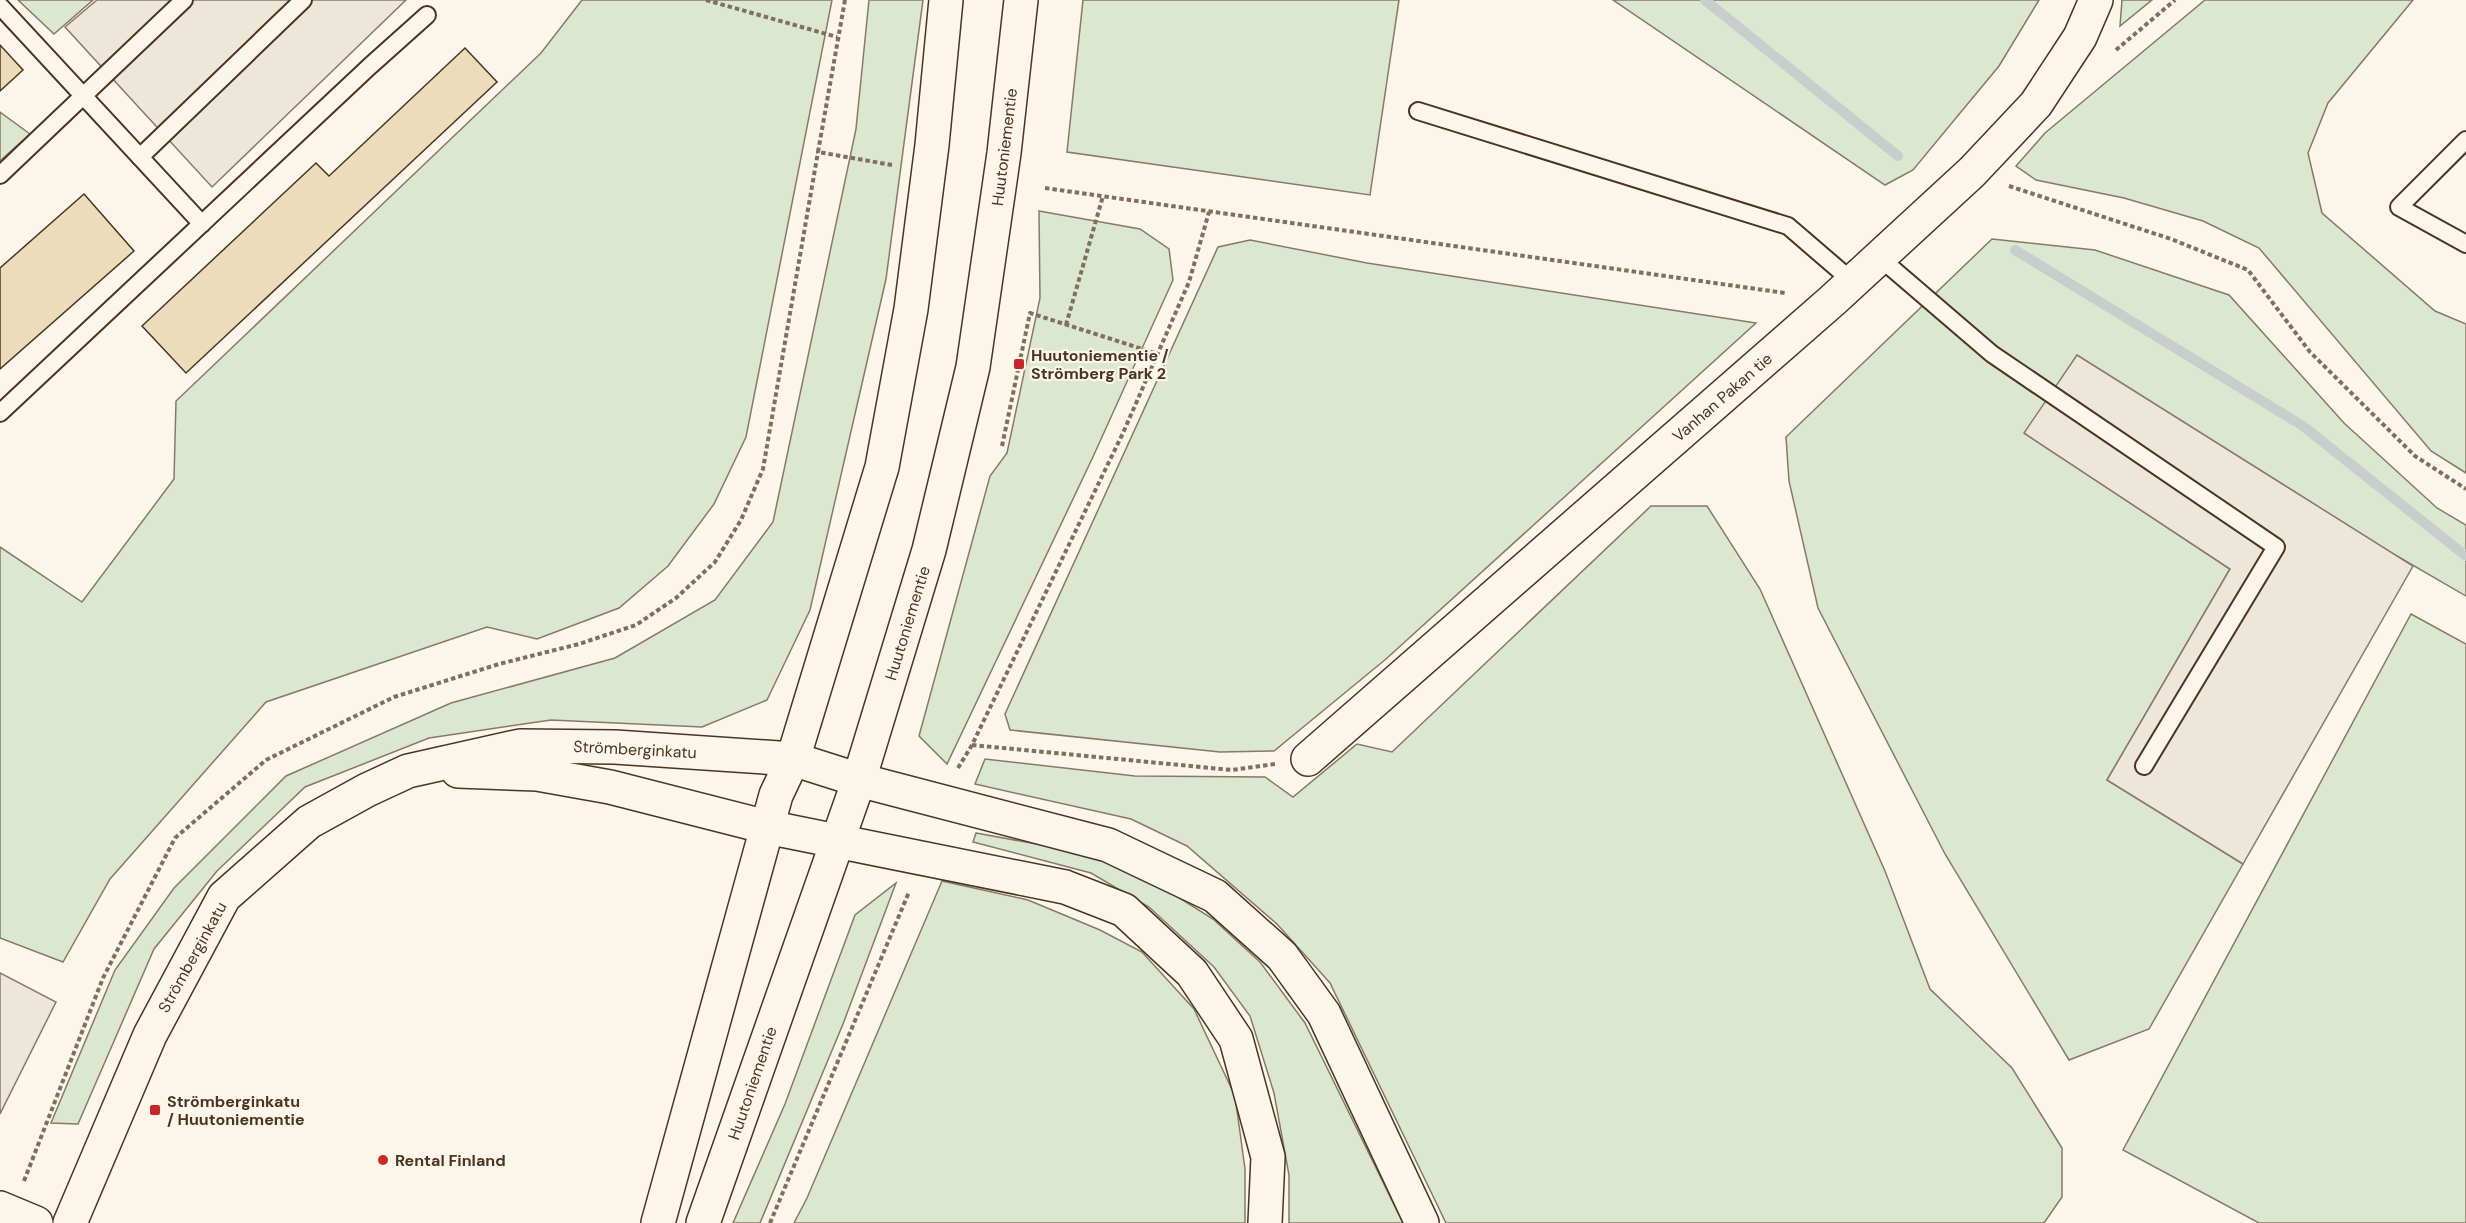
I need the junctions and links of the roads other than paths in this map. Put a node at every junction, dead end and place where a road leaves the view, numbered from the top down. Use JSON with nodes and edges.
{"nodes":[{"id":1,"x":184,"y":0,"type":"edge"},
{"id":2,"x":303,"y":0,"type":"edge"},
{"id":3,"x":946,"y":0,"type":"edge"},
{"id":4,"x":1021,"y":0,"type":"edge"},
{"id":5,"x":2096,"y":0,"type":"edge"},
{"id":6,"x":0,"y":6,"type":"edge"},
{"id":7,"x":427,"y":15,"type":"dead end"},
{"id":8,"x":84,"y":96,"type":"junction"},
{"id":9,"x":1419,"y":111,"type":"dead end"},
{"id":10,"x":2466,"y":140,"type":"edge"},
{"id":11,"x":140,"y":157,"type":"junction"},
{"id":12,"x":0,"y":175,"type":"edge"},
{"id":13,"x":202,"y":224,"type":"junction"},
{"id":14,"x":2466,"y":244,"type":"edge"},
{"id":15,"x":1880,"y":258,"type":"junction"},
{"id":16,"x":1843,"y":291,"type":"junction"},
{"id":17,"x":0,"y":413,"type":"edge"},
{"id":18,"x":793,"y":759,"type":"junction"},
{"id":19,"x":1308,"y":759,"type":"road end"},
{"id":20,"x":2144,"y":766,"type":"dead end"},
{"id":21,"x":408,"y":771,"type":"junction"},
{"id":22,"x":859,"y":780,"type":"junction"},
{"id":23,"x":767,"y":827,"type":"junction"},
{"id":24,"x":838,"y":841,"type":"junction"},
{"id":25,"x":70,"y":1223,"type":"edge"},
{"id":26,"x":658,"y":1223,"type":"edge"},
{"id":27,"x":703,"y":1223,"type":"edge"},
{"id":28,"x":1265,"y":1223,"type":"edge"},
{"id":29,"x":1422,"y":1223,"type":"edge"}],
"edges":[{"from":1,"to":8,"type":"lane"},
{"from":2,"to":11,"type":"lane"},
{"from":3,"to":18,"type":"main road"},
{"from":4,"to":22,"type":"main road","name":"Huutoniementie"},
{"from":5,"to":15,"type":"main road","name":"Vanhan Pakan tie"},
{"from":6,"to":8,"type":"lane"},
{"from":7,"to":13,"type":"lane"},
{"from":8,"to":11,"type":"lane"},
{"from":8,"to":12,"type":"lane"},
{"from":9,"to":16,"type":"lane"},
{"from":10,"to":14,"type":"lane"},
{"from":11,"to":13,"type":"lane"},
{"from":13,"to":17,"type":"lane"},
{"from":15,"to":16,"type":"main road","name":"Vanhan Pakan tie"},
{"from":15,"to":20,"type":"lane"},
{"from":16,"to":19,"type":"main road","name":"Vanhan Pakan tie"},
{"from":18,"to":21,"type":"main road","name":"Strömberginkatu"},
{"from":18,"to":22,"type":"main road","name":"Strömberginkatu"},
{"from":18,"to":23,"type":"main road"},
{"from":21,"to":23,"type":"main road","name":"Strömberginkatu"},
{"from":21,"to":25,"type":"main road","name":"Strömberginkatu"},
{"from":22,"to":24,"type":"main road","name":"Huutoniementie"},
{"from":22,"to":29,"type":"main road","name":"Strömberginkatu"},
{"from":23,"to":24,"type":"main road","name":"Strömberginkatu"},
{"from":23,"to":26,"type":"main road"},
{"from":24,"to":27,"type":"main road","name":"Huutoniementie"},
{"from":24,"to":28,"type":"main road","name":"Strömberginkatu"}]}
